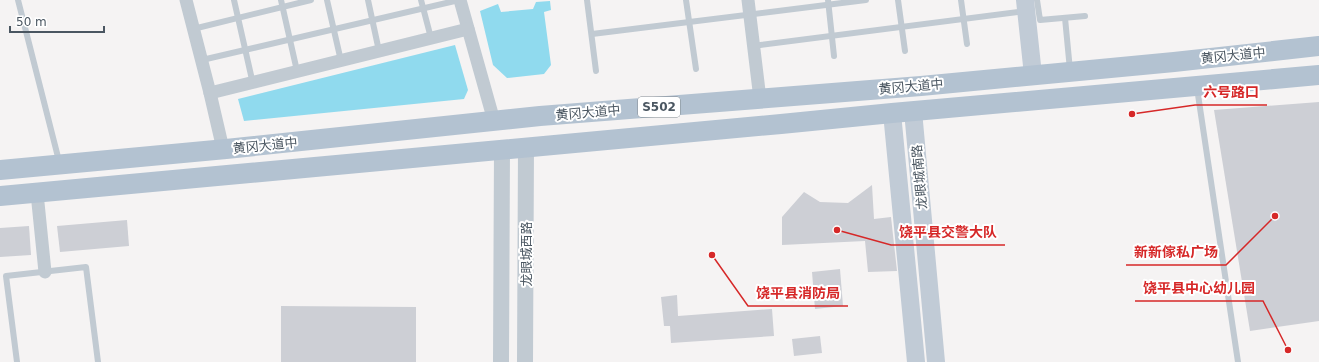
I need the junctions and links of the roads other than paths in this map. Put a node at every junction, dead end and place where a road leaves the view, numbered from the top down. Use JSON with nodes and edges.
{"nodes":[{"id":1,"x":18,"y":0,"type":"edge"},
{"id":2,"x":186,"y":0,"type":"edge"},
{"id":3,"x":234,"y":0,"type":"edge"},
{"id":4,"x":281,"y":0,"type":"edge"},
{"id":5,"x":310,"y":0,"type":"edge"},
{"id":6,"x":327,"y":0,"type":"edge"},
{"id":7,"x":368,"y":0,"type":"edge"},
{"id":8,"x":421,"y":0,"type":"edge"},
{"id":9,"x":460,"y":0,"type":"edge"},
{"id":10,"x":589,"y":0,"type":"edge"},
{"id":11,"x":686,"y":0,"type":"edge"},
{"id":12,"x":748,"y":0,"type":"edge"},
{"id":13,"x":866,"y":0,"type":"edge"},
{"id":14,"x":898,"y":0,"type":"edge"},
{"id":15,"x":961,"y":0,"type":"edge"},
{"id":16,"x":828,"y":2,"type":"edge"},
{"id":17,"x":1030,"y":4,"type":"edge"},
{"id":18,"x":282,"y":7,"type":"junction"},
{"id":19,"x":423,"y":8,"type":"junction"},
{"id":20,"x":750,"y":15,"type":"junction"},
{"id":21,"x":1085,"y":16,"type":"dead end"},
{"id":22,"x":238,"y":18,"type":"junction"},
{"id":23,"x":1065,"y":18,"type":"junction"},
{"id":24,"x":964,"y":19,"type":"junction"},
{"id":25,"x":373,"y":20,"type":"junction"},
{"id":26,"x":689,"y":22,"type":"junction"},
{"id":27,"x":902,"y":27,"type":"junction"},
{"id":28,"x":193,"y":28,"type":"junction"},
{"id":29,"x":334,"y":29,"type":"junction"},
{"id":30,"x":468,"y":29,"type":"junction"},
{"id":31,"x":592,"y":34,"type":"junction"},
{"id":32,"x":832,"y":36,"type":"junction"},
{"id":33,"x":431,"y":38,"type":"junction"},
{"id":34,"x":290,"y":39,"type":"junction"},
{"id":35,"x":967,"y":44,"type":"dead end"},
{"id":36,"x":753,"y":46,"type":"junction"},
{"id":37,"x":1319,"y":46,"type":"edge"},
{"id":38,"x":245,"y":50,"type":"junction"},
{"id":39,"x":379,"y":51,"type":"junction"},
{"id":40,"x":904,"y":51,"type":"dead end"},
{"id":41,"x":834,"y":56,"type":"dead end"},
{"id":42,"x":202,"y":60,"type":"junction"},
{"id":43,"x":341,"y":61,"type":"junction"},
{"id":44,"x":696,"y":69,"type":"dead end"},
{"id":45,"x":297,"y":71,"type":"junction"},
{"id":46,"x":596,"y":71,"type":"dead end"},
{"id":47,"x":1070,"y":72,"type":"junction"},
{"id":48,"x":1033,"y":75,"type":"junction"},
{"id":49,"x":1319,"y":75,"type":"edge"},
{"id":50,"x":253,"y":84,"type":"junction"},
{"id":51,"x":1197,"y":86,"type":"junction"},
{"id":52,"x":210,"y":93,"type":"junction"},
{"id":53,"x":760,"y":99,"type":"junction"},
{"id":54,"x":725,"y":102,"type":"junction"},
{"id":55,"x":913,"y":111,"type":"junction"},
{"id":56,"x":892,"y":112,"type":"junction"},
{"id":57,"x":497,"y":121,"type":"junction"},
{"id":58,"x":728,"y":129,"type":"junction"},
{"id":59,"x":526,"y":147,"type":"junction"},
{"id":60,"x":223,"y":149,"type":"junction"},
{"id":61,"x":502,"y":149,"type":"junction"},
{"id":62,"x":60,"y":165,"type":"junction"},
{"id":63,"x":0,"y":170,"type":"edge"},
{"id":64,"x":225,"y":175,"type":"junction"},
{"id":65,"x":37,"y":193,"type":"junction"},
{"id":66,"x":0,"y":196,"type":"edge"},
{"id":67,"x":45,"y":272,"type":"junction"},
{"id":68,"x":17,"y":362,"type":"edge"},
{"id":69,"x":98,"y":362,"type":"edge"},
{"id":70,"x":501,"y":362,"type":"edge"},
{"id":71,"x":525,"y":362,"type":"edge"},
{"id":72,"x":916,"y":362,"type":"edge"},
{"id":73,"x":936,"y":362,"type":"edge"},
{"id":74,"x":1238,"y":362,"type":"edge"}],
"edges":[{"from":1,"to":62,"type":"lane"},
{"from":2,"to":28,"type":"street"},
{"from":3,"to":22,"type":"lane"},
{"from":4,"to":18,"type":"lane"},
{"from":5,"to":18,"type":"lane"},
{"from":6,"to":29,"type":"lane"},
{"from":7,"to":25,"type":"lane"},
{"from":8,"to":19,"type":"lane"},
{"from":9,"to":19,"type":"lane"},
{"from":9,"to":30,"type":"street"},
{"from":10,"to":31,"type":"lane"},
{"from":11,"to":26,"type":"lane"},
{"from":12,"to":20,"type":"street"},
{"from":13,"to":16,"type":"lane"},
{"from":14,"to":27,"type":"lane"},
{"from":15,"to":24,"type":"lane"},
{"from":16,"to":20,"type":"lane"},
{"from":16,"to":32,"type":"lane"},
{"from":17,"to":23,"type":"lane"},
{"from":17,"to":24,"type":"lane"},
{"from":17,"to":48,"type":"main road"},
{"from":18,"to":22,"type":"lane"},
{"from":18,"to":34,"type":"lane"},
{"from":19,"to":25,"type":"lane"},
{"from":19,"to":33,"type":"lane"},
{"from":20,"to":26,"type":"lane"},
{"from":20,"to":36,"type":"street"},
{"from":21,"to":23,"type":"lane"},
{"from":22,"to":28,"type":"lane"},
{"from":22,"to":38,"type":"lane"},
{"from":23,"to":47,"type":"lane"},
{"from":24,"to":27,"type":"lane"},
{"from":24,"to":35,"type":"lane"},
{"from":25,"to":29,"type":"lane"},
{"from":25,"to":39,"type":"lane"},
{"from":26,"to":31,"type":"lane"},
{"from":26,"to":44,"type":"lane"},
{"from":27,"to":32,"type":"lane"},
{"from":27,"to":40,"type":"lane"},
{"from":28,"to":42,"type":"street"},
{"from":29,"to":34,"type":"lane"},
{"from":29,"to":43,"type":"lane"},
{"from":30,"to":33,"type":"street"},
{"from":30,"to":57,"type":"street"},
{"from":31,"to":46,"type":"lane"},
{"from":32,"to":36,"type":"lane"},
{"from":32,"to":41,"type":"lane"},
{"from":33,"to":39,"type":"street"},
{"from":34,"to":38,"type":"lane"},
{"from":34,"to":45,"type":"lane"},
{"from":36,"to":53,"type":"street"},
{"from":37,"to":47,"type":"main road","name":"黄冈大道中","number":"S502"},
{"from":38,"to":42,"type":"lane"},
{"from":38,"to":50,"type":"lane"},
{"from":39,"to":43,"type":"street"},
{"from":42,"to":52,"type":"street"},
{"from":43,"to":45,"type":"street"},
{"from":45,"to":50,"type":"street"},
{"from":47,"to":48,"type":"main road","name":"黄冈大道中","number":"S502"},
{"from":48,"to":53,"type":"main road","name":"黄冈大道中","number":"S502"},
{"from":49,"to":51,"type":"main road","name":"黄冈大道中","number":"S502"},
{"from":50,"to":52,"type":"street"},
{"from":51,"to":55,"type":"main road","name":"黄冈大道中","number":"S502"},
{"from":51,"to":74,"type":"lane"},
{"from":52,"to":60,"type":"street"},
{"from":53,"to":54,"type":"main road","name":"黄冈大道中","number":"S502"},
{"from":54,"to":57,"type":"main road","name":"黄冈大道中","number":"S502"},
{"from":54,"to":58,"type":"main road"},
{"from":55,"to":56,"type":"main road","name":"黄冈大道中","number":"S502"},
{"from":55,"to":73,"type":"main road","name":"龙眼城南路"},
{"from":56,"to":58,"type":"main road","name":"黄冈大道中","number":"S502"},
{"from":56,"to":72,"type":"main road","name":"龙眼城南路"},
{"from":57,"to":60,"type":"main road","name":"黄冈大道中","number":"S502"},
{"from":57,"to":61,"type":"main road"},
{"from":58,"to":59,"type":"main road","name":"黄冈大道中","number":"S502"},
{"from":59,"to":61,"type":"main road","name":"黄冈大道中","number":"S502"},
{"from":59,"to":71,"type":"street","name":"龙眼城西路"},
{"from":60,"to":62,"type":"main road","name":"黄冈大道中","number":"S502"},
{"from":60,"to":64,"type":"main road"},
{"from":61,"to":64,"type":"main road","name":"黄冈大道中","number":"S502"},
{"from":61,"to":70,"type":"street","name":"龙眼城西路"},
{"from":62,"to":63,"type":"main road","name":"黄冈大道中","number":"S502"},
{"from":64,"to":65,"type":"main road","name":"黄冈大道中","number":"S502"},
{"from":65,"to":66,"type":"main road","name":"黄冈大道中","number":"S502"},
{"from":65,"to":67,"type":"street"},
{"from":67,"to":68,"type":"lane"},
{"from":67,"to":69,"type":"lane"}]}
